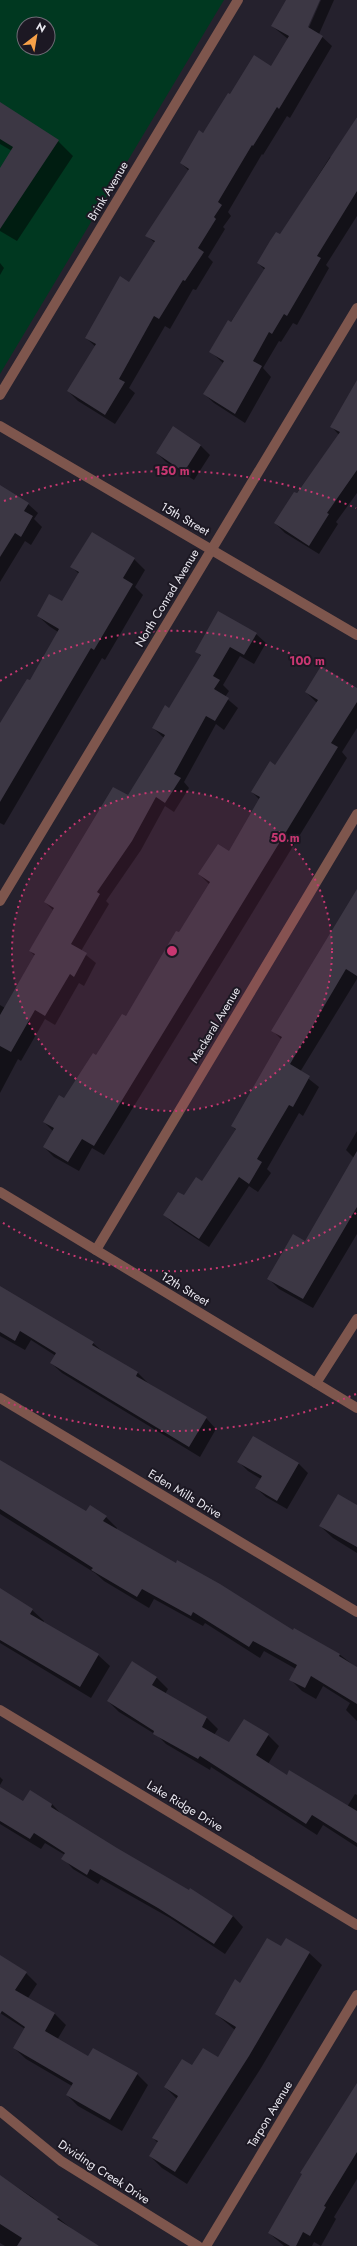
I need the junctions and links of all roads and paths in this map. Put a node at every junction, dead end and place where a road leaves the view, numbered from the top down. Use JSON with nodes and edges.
{"nodes":[{"id":1,"x":238,"y":0,"type":"edge"},
{"id":2,"x":357,"y":308,"type":"edge"},
{"id":3,"x":0,"y":396,"type":"edge"},
{"id":4,"x":0,"y":426,"type":"edge"},
{"id":5,"x":212,"y":550,"type":"junction"},
{"id":6,"x":357,"y":635,"type":"edge"},
{"id":7,"x":357,"y":814,"type":"edge"},
{"id":8,"x":0,"y":900,"type":"edge"},
{"id":9,"x":0,"y":1192,"type":"edge"},
{"id":10,"x":96,"y":1250,"type":"junction"},
{"id":11,"x":357,"y":1319,"type":"edge"},
{"id":12,"x":316,"y":1383,"type":"junction"},
{"id":13,"x":0,"y":1398,"type":"edge"},
{"id":14,"x":357,"y":1408,"type":"edge"},
{"id":15,"x":357,"y":1612,"type":"edge"},
{"id":16,"x":0,"y":1710,"type":"edge"},
{"id":17,"x":357,"y":1925,"type":"edge"},
{"id":18,"x":357,"y":1995,"type":"edge"},
{"id":19,"x":0,"y":2111,"type":"edge"},
{"id":20,"x":198,"y":2246,"type":"edge"},
{"id":21,"x":206,"y":2246,"type":"edge"}],
"edges":[{"from":1,"to":3,"type":"street","name":"Brink Avenue"},
{"from":2,"to":5,"type":"street","name":"North Conrad Avenue"},
{"from":4,"to":5,"type":"street","name":"15th Street"},
{"from":5,"to":6,"type":"street","name":"15th Street"},
{"from":5,"to":8,"type":"street","name":"North Conrad Avenue"},
{"from":7,"to":10,"type":"street","name":"Mackeral Avenue"},
{"from":9,"to":10,"type":"street","name":"12th Street"},
{"from":10,"to":12,"type":"street","name":"12th Street"},
{"from":11,"to":12,"type":"street"},
{"from":12,"to":14,"type":"street","name":"12th Street"},
{"from":13,"to":15,"type":"street","name":"Eden Mills Drive"},
{"from":16,"to":17,"type":"street","name":"Lake Ridge Drive"},
{"from":18,"to":21,"type":"street","name":"Tarpon Avenue"},
{"from":19,"to":20,"type":"street","name":"Dividing Creek Drive"}]}
